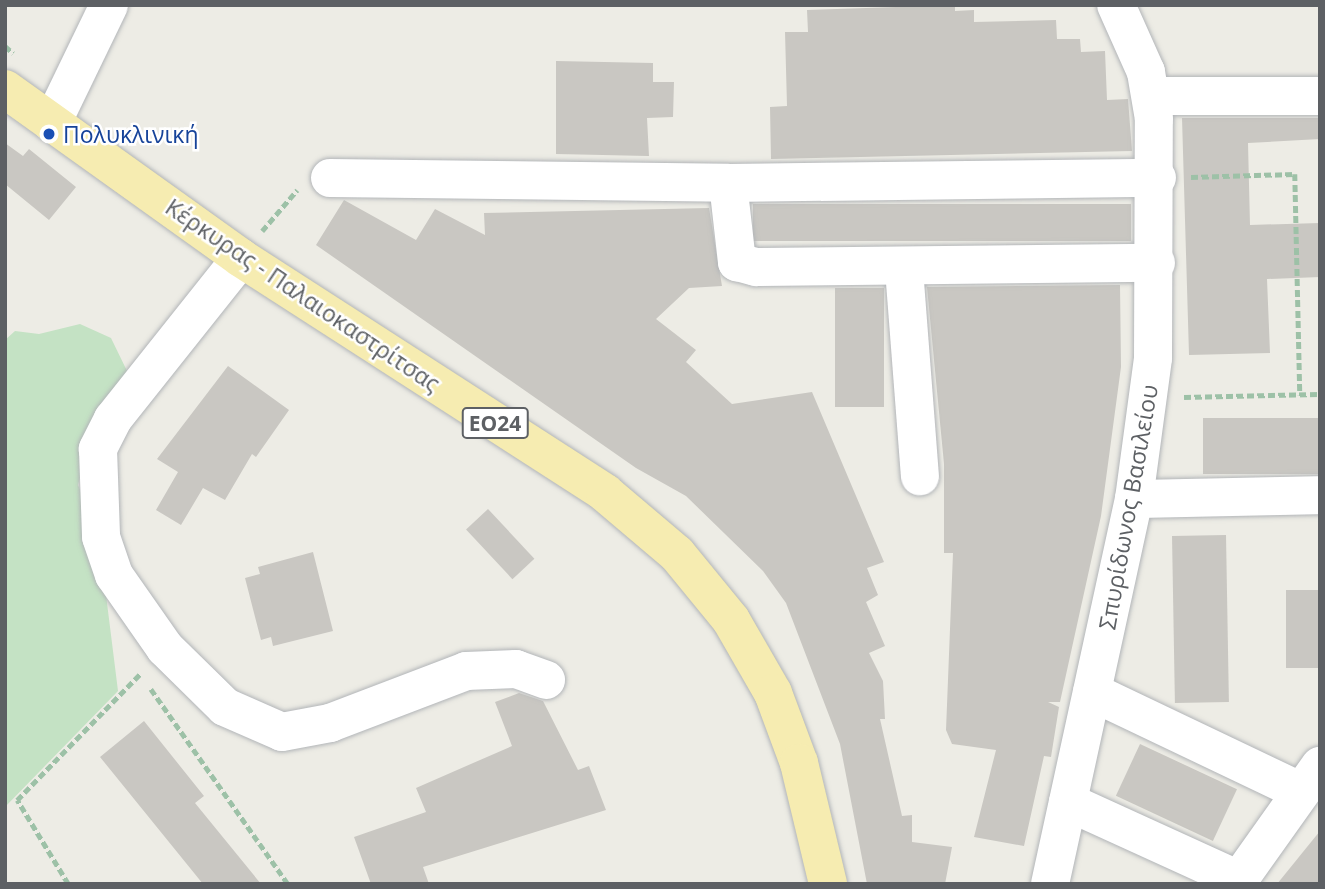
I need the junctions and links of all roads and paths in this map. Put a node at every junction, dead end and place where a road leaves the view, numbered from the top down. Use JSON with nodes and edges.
{"nodes":[{"id":1,"x":108,"y":5,"type":"edge"},
{"id":2,"x":1116,"y":5,"type":"edge"},
{"id":3,"x":5,"y":89,"type":"edge"},
{"id":4,"x":1151,"y":96,"type":"junction"},
{"id":5,"x":1320,"y":96,"type":"edge"},
{"id":6,"x":52,"y":123,"type":"junction"},
{"id":7,"x":330,"y":178,"type":"joint"},
{"id":8,"x":1157,"y":178,"type":"junction"},
{"id":9,"x":728,"y":183,"type":"junction"},
{"id":10,"x":241,"y":258,"type":"junction"},
{"id":11,"x":1156,"y":263,"type":"junction"},
{"id":12,"x":904,"y":269,"type":"junction"},
{"id":13,"x":1320,"y":394,"type":"edge"},
{"id":14,"x":1300,"y":395,"type":"junction"},
{"id":15,"x":1149,"y":397,"type":"junction"},
{"id":16,"x":920,"y":476,"type":"dead end"},
{"id":17,"x":1320,"y":495,"type":"edge"},
{"id":18,"x":1134,"y":499,"type":"junction"},
{"id":19,"x":153,"y":661,"type":"junction"},
{"id":20,"x":547,"y":680,"type":"dead end"},
{"id":21,"x":1092,"y":692,"type":"junction"},
{"id":22,"x":1310,"y":779,"type":"edge"},
{"id":23,"x":1068,"y":802,"type":"junction"},
{"id":24,"x":1237,"y":882,"type":"edge"},
{"id":25,"x":68,"y":884,"type":"edge"},
{"id":26,"x":288,"y":884,"type":"edge"},
{"id":27,"x":828,"y":884,"type":"edge"},
{"id":28,"x":1050,"y":884,"type":"edge"}],
"edges":[{"from":1,"to":6,"type":"street"},
{"from":2,"to":4,"type":"street","name":"Σπυρίδωνος Βασιλείου"},
{"from":3,"to":6,"type":"main road","name":"Κέρκυρας - Παλαιοκαστρίτσας","number":"ΕΟ24"},
{"from":4,"to":5,"type":"street"},
{"from":4,"to":8,"type":"street","name":"Σπυρίδωνος Βασιλείου"},
{"from":6,"to":10,"type":"main road","name":"Κέρκυρας - Παλαιοκαστρίτσας","number":"ΕΟ24"},
{"from":7,"to":9,"type":"street"},
{"from":7,"to":10,"type":"path"},
{"from":8,"to":9,"type":"street"},
{"from":8,"to":11,"type":"street","name":"Σπυρίδωνος Βασιλείου"},
{"from":8,"to":14,"type":"path"},
{"from":9,"to":12,"type":"street"},
{"from":10,"to":19,"type":"street"},
{"from":10,"to":27,"type":"main road","name":"Κέρκυρας - Παλαιοκαστρίτσας","number":"ΕΟ24"},
{"from":11,"to":12,"type":"street"},
{"from":11,"to":15,"type":"street","name":"Σπυρίδωνος Βασιλείου"},
{"from":12,"to":16,"type":"street"},
{"from":13,"to":14,"type":"path"},
{"from":14,"to":15,"type":"path"},
{"from":15,"to":18,"type":"street","name":"Σπυρίδωνος Βασιλείου"},
{"from":17,"to":18,"type":"street"},
{"from":18,"to":21,"type":"street","name":"Σπυρίδωνος Βασιλείου"},
{"from":19,"to":20,"type":"street"},
{"from":19,"to":25,"type":"path"},
{"from":19,"to":26,"type":"path"},
{"from":21,"to":22,"type":"street"},
{"from":21,"to":23,"type":"street","name":"Σπυρίδωνος Βασιλείου"},
{"from":22,"to":24,"type":"street"},
{"from":23,"to":24,"type":"street"},
{"from":23,"to":28,"type":"street","name":"Σπυρίδωνος Βασιλείου"}]}
